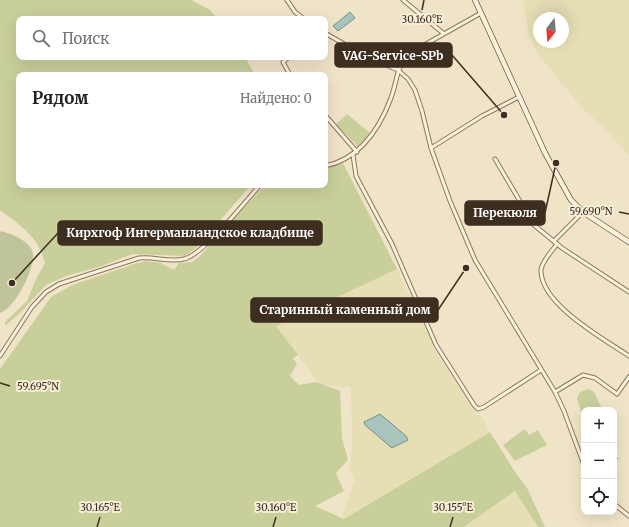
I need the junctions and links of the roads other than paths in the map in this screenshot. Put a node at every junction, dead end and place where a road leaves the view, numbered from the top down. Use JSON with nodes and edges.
{"nodes":[{"id":1,"x":287,"y":0,"type":"edge"},
{"id":2,"x":403,"y":0,"type":"edge"},
{"id":3,"x":475,"y":0,"type":"edge"},
{"id":4,"x":481,"y":13,"type":"junction"},
{"id":5,"x":300,"y":16,"type":"edge"},
{"id":6,"x":443,"y":33,"type":"junction"},
{"id":7,"x":328,"y":35,"type":"edge"},
{"id":8,"x":285,"y":60,"type":"edge"},
{"id":9,"x":398,"y":70,"type":"junction"},
{"id":10,"x":288,"y":72,"type":"edge"},
{"id":11,"x":519,"y":97,"type":"junction"},
{"id":12,"x":328,"y":118,"type":"edge"},
{"id":13,"x":431,"y":148,"type":"junction"},
{"id":14,"x":357,"y":152,"type":"junction"},
{"id":15,"x":353,"y":155,"type":"junction"},
{"id":16,"x":495,"y":159,"type":"dead end"},
{"id":17,"x":328,"y":165,"type":"edge"},
{"id":18,"x":257,"y":188,"type":"edge"},
{"id":19,"x":583,"y":212,"type":"junction"},
{"id":20,"x":629,"y":242,"type":"edge"},
{"id":21,"x":556,"y":243,"type":"junction"},
{"id":22,"x":629,"y":292,"type":"edge"},
{"id":23,"x":0,"y":356,"type":"edge"},
{"id":24,"x":629,"y":356,"type":"edge"},
{"id":25,"x":541,"y":370,"type":"junction"},
{"id":26,"x":629,"y":377,"type":"edge"},
{"id":27,"x":555,"y":392,"type":"junction"},
{"id":28,"x":581,"y":457,"type":"edge"},
{"id":29,"x":617,"y":506,"type":"edge"},
{"id":30,"x":629,"y":516,"type":"edge"}],
"edges":[{"from":1,"to":5,"type":"street"},
{"from":2,"to":6,"type":"street"},
{"from":3,"to":4,"type":"street"},
{"from":4,"to":6,"type":"street"},
{"from":4,"to":11,"type":"street"},
{"from":6,"to":9,"type":"street"},
{"from":7,"to":9,"type":"street"},
{"from":8,"to":10,"type":"street"},
{"from":9,"to":13,"type":"street"},
{"from":9,"to":14,"type":"street"},
{"from":11,"to":13,"type":"street"},
{"from":11,"to":19,"type":"street"},
{"from":12,"to":14,"type":"street"},
{"from":13,"to":25,"type":"street"},
{"from":14,"to":15,"type":"street"},
{"from":15,"to":17,"type":"street"},
{"from":15,"to":25,"type":"street"},
{"from":16,"to":21,"type":"street"},
{"from":18,"to":23,"type":"street"},
{"from":19,"to":20,"type":"street"},
{"from":19,"to":21,"type":"street"},
{"from":21,"to":22,"type":"street"},
{"from":21,"to":24,"type":"street"},
{"from":25,"to":27,"type":"street"},
{"from":26,"to":27,"type":"street"},
{"from":27,"to":28,"type":"street"},
{"from":29,"to":30,"type":"street"}]}
